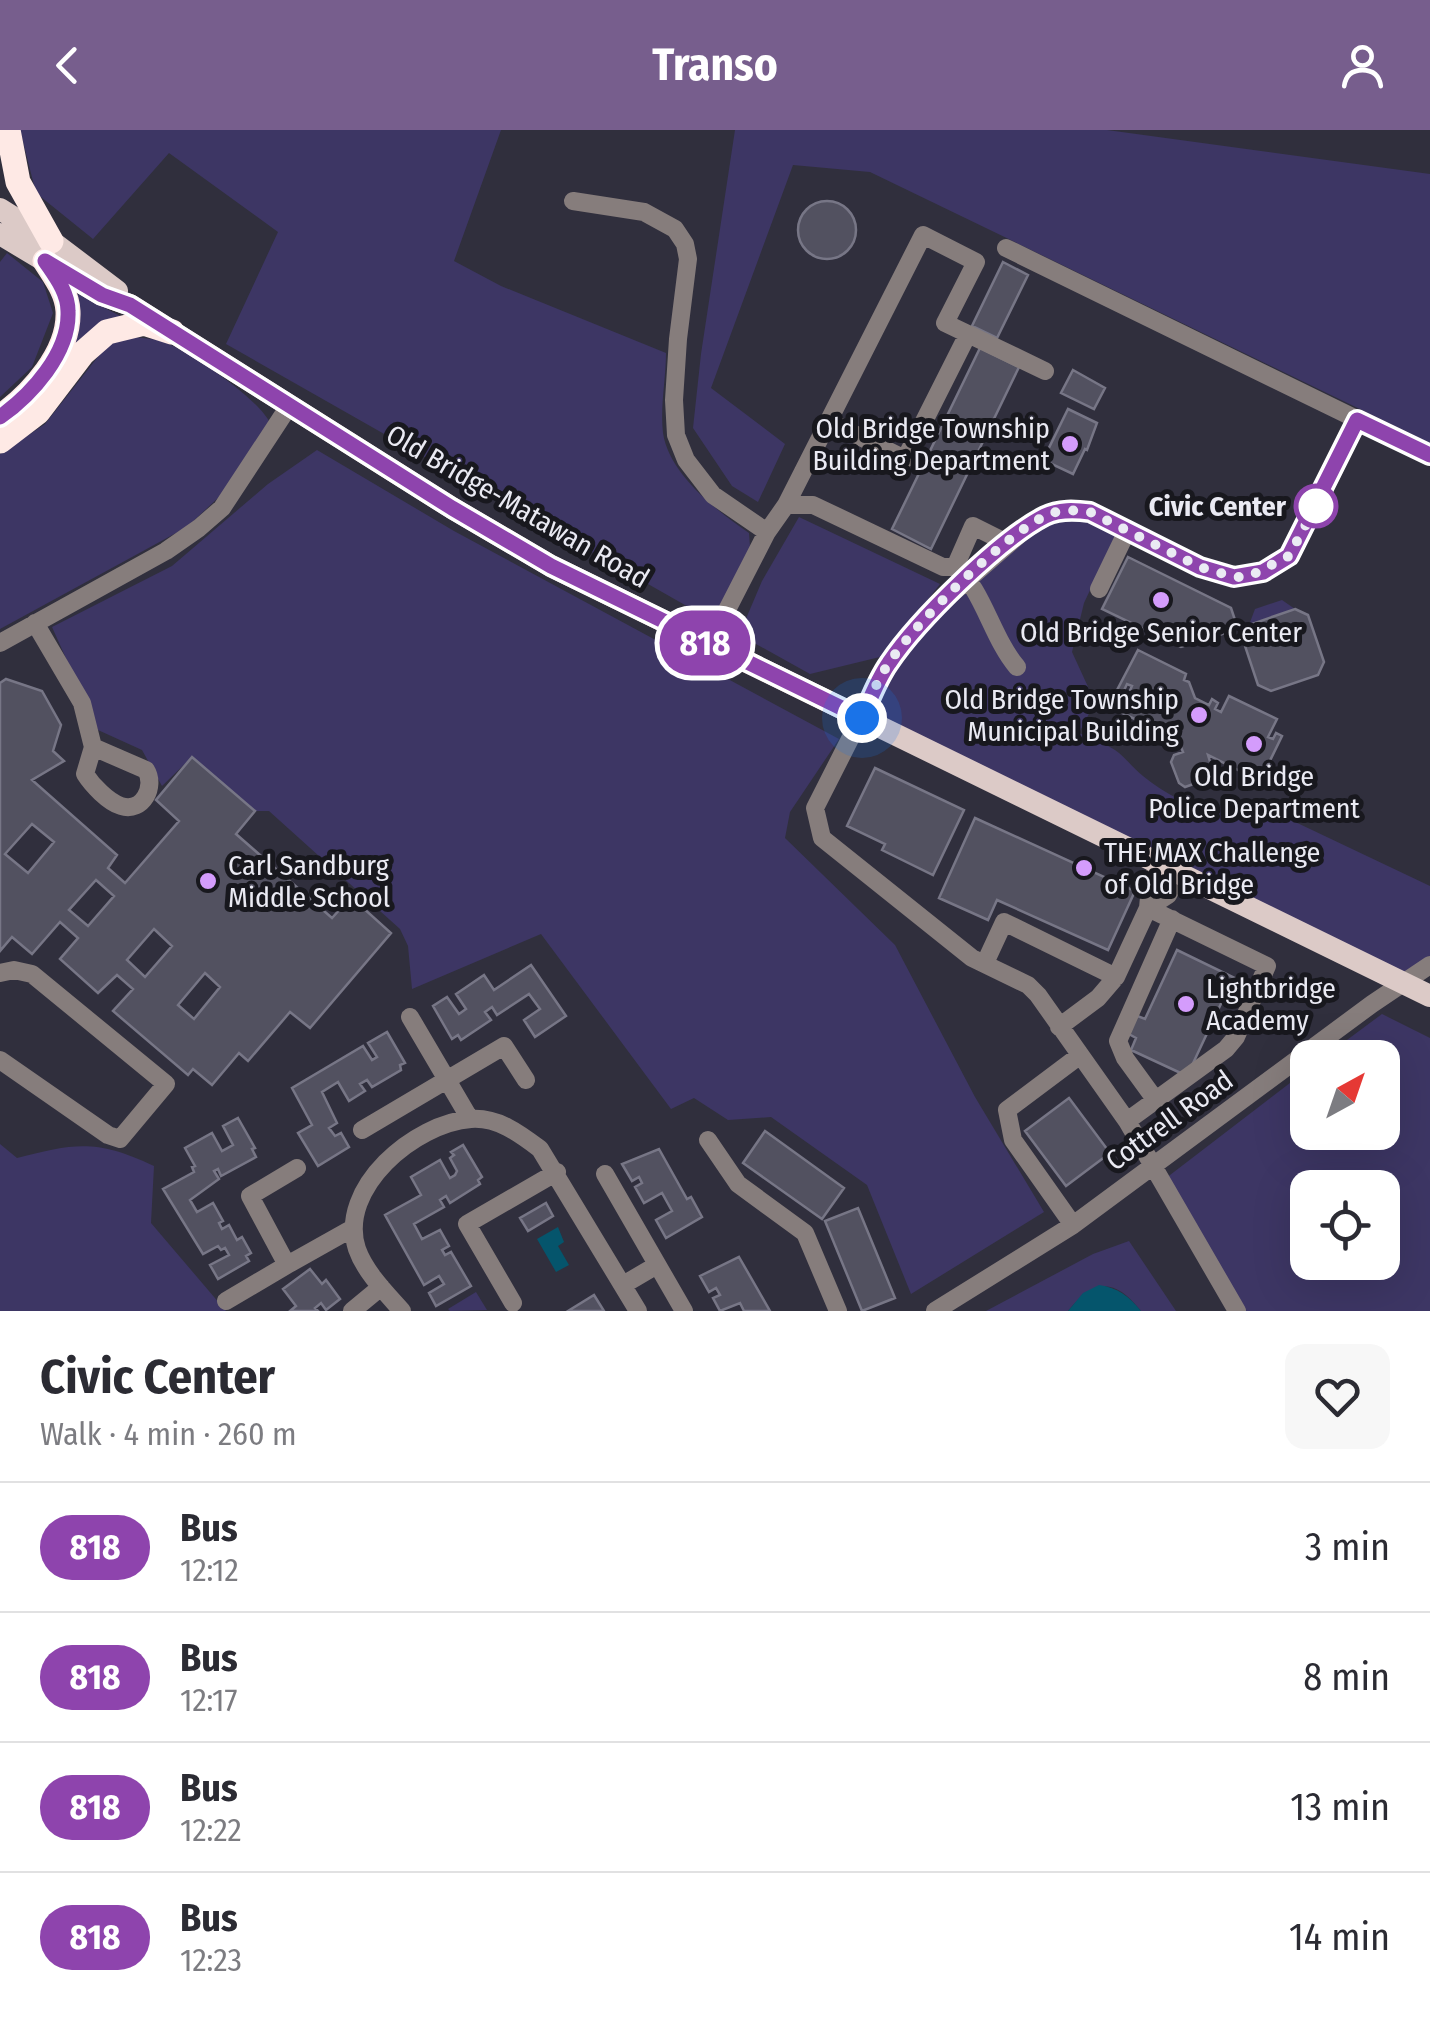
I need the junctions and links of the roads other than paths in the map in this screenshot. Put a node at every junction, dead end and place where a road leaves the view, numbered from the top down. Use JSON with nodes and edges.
{"nodes":[{"id":1,"x":8,"y":130,"type":"edge"},
{"id":2,"x":573,"y":201,"type":"dead end"},
{"id":3,"x":0,"y":208,"type":"edge"},
{"id":4,"x":0,"y":234,"type":"edge"},
{"id":5,"x":1006,"y":248,"type":"dead end"},
{"id":6,"x":48,"y":251,"type":"junction"},
{"id":7,"x":172,"y":332,"type":"junction"},
{"id":8,"x":968,"y":334,"type":"junction"},
{"id":9,"x":1044,"y":371,"type":"dead end"},
{"id":10,"x":289,"y":406,"type":"junction"},
{"id":11,"x":0,"y":417,"type":"edge"},
{"id":12,"x":1357,"y":420,"type":"junction"},
{"id":13,"x":830,"y":422,"type":"junction"},
{"id":14,"x":0,"y":441,"type":"edge"},
{"id":15,"x":1430,"y":455,"type":"edge"},
{"id":16,"x":786,"y":505,"type":"junction"},
{"id":17,"x":1128,"y":530,"type":"junction"},
{"id":18,"x":766,"y":532,"type":"junction"},
{"id":19,"x":1008,"y":543,"type":"junction"},
{"id":20,"x":962,"y":572,"type":"junction"},
{"id":21,"x":1099,"y":589,"type":"dead end"},
{"id":22,"x":35,"y":622,"type":"junction"},
{"id":23,"x":0,"y":644,"type":"edge"},
{"id":24,"x":709,"y":645,"type":"junction"},
{"id":25,"x":1017,"y":667,"type":"dead end"},
{"id":26,"x":862,"y":718,"type":"junction"},
{"id":27,"x":93,"y":746,"type":"dead end"},
{"id":28,"x":1168,"y":870,"type":"junction"},
{"id":29,"x":1148,"y":908,"type":"junction"},
{"id":30,"x":1172,"y":919,"type":"junction"},
{"id":31,"x":985,"y":964,"type":"junction"},
{"id":32,"x":1430,"y":965,"type":"edge"},
{"id":33,"x":0,"y":973,"type":"edge"},
{"id":34,"x":1116,"y":977,"type":"junction"},
{"id":35,"x":1404,"y":983,"type":"junction"},
{"id":36,"x":1430,"y":996,"type":"edge"},
{"id":37,"x":410,"y":1017,"type":"dead end"},
{"id":38,"x":1059,"y":1027,"type":"junction"},
{"id":39,"x":1080,"y":1056,"type":"junction"},
{"id":40,"x":0,"y":1060,"type":"edge"},
{"id":41,"x":526,"y":1080,"type":"dead end"},
{"id":42,"x":447,"y":1081,"type":"junction"},
{"id":43,"x":1157,"y":1102,"type":"junction"},
{"id":44,"x":470,"y":1119,"type":"junction"},
{"id":45,"x":1127,"y":1121,"type":"junction"},
{"id":46,"x":362,"y":1130,"type":"dead end"},
{"id":47,"x":708,"y":1140,"type":"dead end"},
{"id":48,"x":1154,"y":1166,"type":"junction"},
{"id":49,"x":297,"y":1168,"type":"dead end"},
{"id":50,"x":557,"y":1172,"type":"junction"},
{"id":51,"x":605,"y":1174,"type":"dead end"},
{"id":52,"x":1073,"y":1224,"type":"junction"},
{"id":53,"x":354,"y":1228,"type":"junction"},
{"id":54,"x":287,"y":1264,"type":"junction"},
{"id":55,"x":657,"y":1266,"type":"junction"},
{"id":56,"x":623,"y":1285,"type":"junction"},
{"id":57,"x":381,"y":1287,"type":"junction"},
{"id":58,"x":226,"y":1301,"type":"dead end"},
{"id":59,"x":513,"y":1303,"type":"dead end"},
{"id":60,"x":352,"y":1311,"type":"edge"},
{"id":61,"x":402,"y":1311,"type":"edge"},
{"id":62,"x":638,"y":1311,"type":"edge"},
{"id":63,"x":684,"y":1311,"type":"edge"},
{"id":64,"x":838,"y":1311,"type":"edge"},
{"id":65,"x":936,"y":1311,"type":"edge"},
{"id":66,"x":1238,"y":1311,"type":"edge"}],
"edges":[{"from":1,"to":6,"type":"highway"},
{"from":2,"to":18,"type":"street"},
{"from":3,"to":6,"type":"main road","name":"Old Bridge-Matawan Road"},
{"from":4,"to":6,"type":"main road","name":"Old Bridge-Matawan Road"},
{"from":5,"to":12,"type":"street"},
{"from":6,"to":7,"type":"main road","name":"Old Bridge-Matawan Road"},
{"from":6,"to":11,"type":"highway"},
{"from":7,"to":10,"type":"main road","name":"Old Bridge-Matawan Road"},
{"from":7,"to":14,"type":"highway"},
{"from":8,"to":9,"type":"street"},
{"from":8,"to":13,"type":"street"},
{"from":8,"to":13,"type":"street"},
{"from":10,"to":22,"type":"street"},
{"from":10,"to":24,"type":"main road","name":"Old Bridge-Matawan Road"},
{"from":12,"to":15,"type":"street"},
{"from":12,"to":17,"type":"street"},
{"from":13,"to":16,"type":"street"},
{"from":16,"to":18,"type":"street"},
{"from":16,"to":20,"type":"street"},
{"from":17,"to":19,"type":"street"},
{"from":17,"to":21,"type":"street"},
{"from":18,"to":24,"type":"street"},
{"from":19,"to":20,"type":"street"},
{"from":19,"to":20,"type":"street"},
{"from":20,"to":25,"type":"street"},
{"from":20,"to":26,"type":"street"},
{"from":22,"to":23,"type":"street"},
{"from":22,"to":27,"type":"street"},
{"from":24,"to":26,"type":"main road","name":"Old Bridge-Matawan Road"},
{"from":26,"to":28,"type":"main road","name":"Old Bridge-Matawan Road"},
{"from":26,"to":31,"type":"street"},
{"from":28,"to":29,"type":"street"},
{"from":28,"to":35,"type":"main road","name":"Old Bridge-Matawan Road"},
{"from":29,"to":30,"type":"street"},
{"from":29,"to":34,"type":"street"},
{"from":30,"to":43,"type":"street"},
{"from":30,"to":43,"type":"street"},
{"from":31,"to":34,"type":"street"},
{"from":31,"to":38,"type":"street"},
{"from":32,"to":35,"type":"street","name":"Cottrell Road"},
{"from":33,"to":40,"type":"street"},
{"from":34,"to":38,"type":"street"},
{"from":35,"to":36,"type":"main road","name":"Old Bridge-Matawan Road"},
{"from":35,"to":48,"type":"street","name":"Cottrell Road"},
{"from":37,"to":42,"type":"street"},
{"from":38,"to":39,"type":"street"},
{"from":39,"to":45,"type":"street"},
{"from":39,"to":52,"type":"street"},
{"from":41,"to":42,"type":"street"},
{"from":42,"to":44,"type":"street"},
{"from":42,"to":46,"type":"street"},
{"from":43,"to":45,"type":"street"},
{"from":44,"to":50,"type":"street"},
{"from":44,"to":53,"type":"street"},
{"from":45,"to":48,"type":"street"},
{"from":47,"to":64,"type":"street"},
{"from":48,"to":52,"type":"street","name":"Cottrell Road"},
{"from":48,"to":66,"type":"street"},
{"from":49,"to":54,"type":"street"},
{"from":50,"to":56,"type":"street"},
{"from":50,"to":59,"type":"street"},
{"from":51,"to":55,"type":"street"},
{"from":52,"to":65,"type":"street","name":"Cottrell Road"},
{"from":53,"to":54,"type":"street"},
{"from":53,"to":57,"type":"street"},
{"from":54,"to":58,"type":"street"},
{"from":55,"to":56,"type":"street"},
{"from":55,"to":63,"type":"street"},
{"from":56,"to":62,"type":"street"},
{"from":57,"to":60,"type":"street"},
{"from":57,"to":61,"type":"street"}]}
